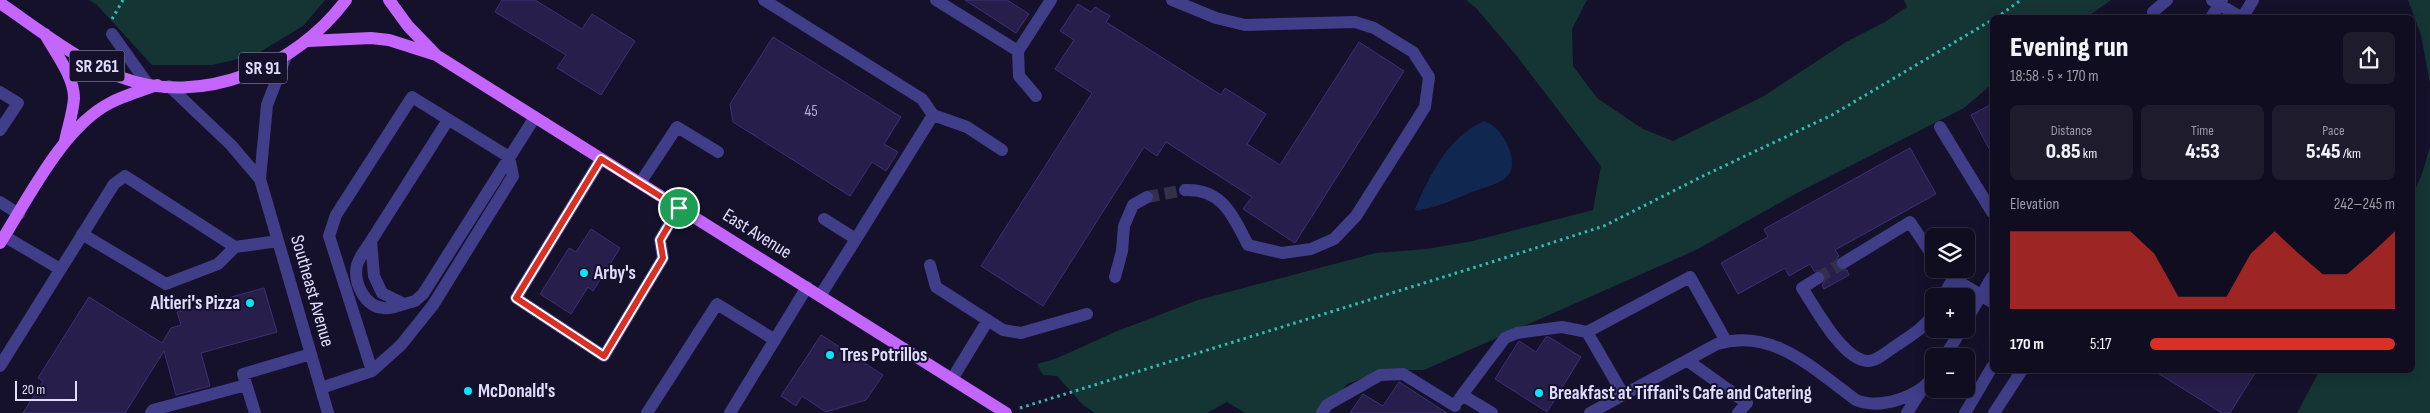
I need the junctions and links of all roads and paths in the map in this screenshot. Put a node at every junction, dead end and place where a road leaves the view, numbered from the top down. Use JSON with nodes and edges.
{"nodes":[{"id":1,"x":123,"y":0,"type":"edge"},
{"id":2,"x":346,"y":0,"type":"edge"},
{"id":3,"x":389,"y":0,"type":"edge"},
{"id":4,"x":764,"y":0,"type":"edge"},
{"id":5,"x":936,"y":0,"type":"edge"},
{"id":6,"x":1051,"y":0,"type":"edge"},
{"id":7,"x":1172,"y":0,"type":"edge"},
{"id":8,"x":2021,"y":0,"type":"edge"},
{"id":9,"x":2167,"y":0,"type":"edge"},
{"id":10,"x":2253,"y":0,"type":"edge"},
{"id":11,"x":2218,"y":1,"type":"edge"},
{"id":12,"x":0,"y":3,"type":"edge"},
{"id":13,"x":2153,"y":12,"type":"dead end"},
{"id":14,"x":2000,"y":15,"type":"edge"},
{"id":15,"x":2212,"y":15,"type":"edge"},
{"id":16,"x":2238,"y":15,"type":"edge"},
{"id":17,"x":2244,"y":15,"type":"edge"},
{"id":18,"x":111,"y":20,"type":"dead end"},
{"id":19,"x":1990,"y":21,"type":"edge"},
{"id":20,"x":44,"y":33,"type":"junction"},
{"id":21,"x":112,"y":34,"type":"dead end"},
{"id":22,"x":308,"y":41,"type":"junction"},
{"id":23,"x":1018,"y":51,"type":"junction"},
{"id":24,"x":436,"y":55,"type":"junction"},
{"id":25,"x":286,"y":56,"type":"junction"},
{"id":26,"x":157,"y":85,"type":"junction"},
{"id":27,"x":0,"y":92,"type":"edge"},
{"id":28,"x":1036,"y":96,"type":"dead end"},
{"id":29,"x":933,"y":115,"type":"junction"},
{"id":30,"x":535,"y":117,"type":"junction"},
{"id":31,"x":448,"y":120,"type":"junction"},
{"id":32,"x":1940,"y":127,"type":"dead end"},
{"id":33,"x":0,"y":130,"type":"edge"},
{"id":34,"x":65,"y":141,"type":"junction"},
{"id":35,"x":1002,"y":150,"type":"dead end"},
{"id":36,"x":718,"y":152,"type":"dead end"},
{"id":37,"x":509,"y":157,"type":"junction"},
{"id":38,"x":601,"y":159,"type":"junction"},
{"id":39,"x":260,"y":179,"type":"junction"},
{"id":40,"x":640,"y":183,"type":"junction"},
{"id":41,"x":1185,"y":190,"type":"tunnel mouth"},
{"id":42,"x":1147,"y":197,"type":"tunnel mouth"},
{"id":43,"x":0,"y":202,"type":"edge"},
{"id":44,"x":679,"y":208,"type":"junction"},
{"id":45,"x":1990,"y":209,"type":"edge"},
{"id":46,"x":19,"y":214,"type":"junction"},
{"id":47,"x":824,"y":219,"type":"dead end"},
{"id":48,"x":82,"y":234,"type":"junction"},
{"id":49,"x":856,"y":238,"type":"junction"},
{"id":50,"x":2,"y":239,"type":"edge"},
{"id":51,"x":278,"y":241,"type":"junction"},
{"id":52,"x":371,"y":241,"type":"junction"},
{"id":53,"x":1925,"y":244,"type":"edge"},
{"id":54,"x":235,"y":247,"type":"junction"},
{"id":55,"x":1843,"y":263,"type":"tunnel mouth"},
{"id":56,"x":930,"y":265,"type":"dead end"},
{"id":57,"x":60,"y":269,"type":"junction"},
{"id":58,"x":1115,"y":277,"type":"dead end"},
{"id":59,"x":1818,"y":278,"type":"tunnel mouth"},
{"id":60,"x":1957,"y":278,"type":"edge"},
{"id":61,"x":1990,"y":285,"type":"edge"},
{"id":62,"x":807,"y":287,"type":"junction"},
{"id":63,"x":820,"y":296,"type":"junction"},
{"id":64,"x":1987,"y":298,"type":"edge"},
{"id":65,"x":404,"y":304,"type":"junction"},
{"id":66,"x":1975,"y":311,"type":"edge"},
{"id":67,"x":1088,"y":314,"type":"dead end"},
{"id":68,"x":988,"y":320,"type":"junction"},
{"id":69,"x":1925,"y":324,"type":"edge"},
{"id":70,"x":1587,"y":332,"type":"junction"},
{"id":71,"x":774,"y":340,"type":"junction"},
{"id":72,"x":1726,"y":341,"type":"junction"},
{"id":73,"x":311,"y":354,"type":"junction"},
{"id":74,"x":1688,"y":361,"type":"junction"},
{"id":75,"x":0,"y":366,"type":"edge"},
{"id":76,"x":1990,"y":370,"type":"edge"},
{"id":77,"x":372,"y":371,"type":"junction"},
{"id":78,"x":2020,"y":373,"type":"edge"},
{"id":79,"x":952,"y":379,"type":"junction"},
{"id":80,"x":246,"y":385,"type":"junction"},
{"id":81,"x":1924,"y":385,"type":"joint"},
{"id":82,"x":321,"y":388,"type":"junction"},
{"id":83,"x":1624,"y":394,"type":"junction"},
{"id":84,"x":1462,"y":395,"type":"junction"},
{"id":85,"x":1453,"y":410,"type":"edge"},
{"id":86,"x":151,"y":413,"type":"edge"},
{"id":87,"x":255,"y":413,"type":"edge"},
{"id":88,"x":328,"y":413,"type":"edge"},
{"id":89,"x":647,"y":413,"type":"edge"},
{"id":90,"x":730,"y":413,"type":"edge"},
{"id":91,"x":1006,"y":413,"type":"edge"},
{"id":92,"x":1322,"y":413,"type":"edge"},
{"id":93,"x":1492,"y":413,"type":"edge"},
{"id":94,"x":1590,"y":413,"type":"edge"},
{"id":95,"x":1738,"y":413,"type":"edge"},
{"id":96,"x":1907,"y":413,"type":"edge"},
{"id":97,"x":1965,"y":413,"type":"edge"},
{"id":98,"x":1994,"y":413,"type":"edge"}],
"edges":[{"from":1,"to":18,"type":"path"},
{"from":2,"to":22,"type":"main road","number":"SR 91"},
{"from":3,"to":24,"type":"main road","name":"East Avenue"},
{"from":4,"to":29,"type":"street"},
{"from":5,"to":23,"type":"street"},
{"from":6,"to":23,"type":"street"},
{"from":7,"to":41,"type":"street"},
{"from":8,"to":14,"type":"path"},
{"from":9,"to":13,"type":"street"},
{"from":10,"to":17,"type":"street"},
{"from":11,"to":15,"type":"street"},
{"from":11,"to":16,"type":"street"},
{"from":12,"to":20,"type":"main road","number":"SR 91"},
{"from":19,"to":91,"type":"path"},
{"from":20,"to":26,"type":"main road","number":"SR 261"},
{"from":20,"to":34,"type":"main road","number":"SR 91"},
{"from":21,"to":26,"type":"street","name":"Southeast Avenue"},
{"from":22,"to":24,"type":"main road","name":"East Avenue"},
{"from":22,"to":25,"type":"main road","number":"SR 91"},
{"from":23,"to":28,"type":"street"},
{"from":24,"to":30,"type":"main road","name":"East Avenue"},
{"from":25,"to":26,"type":"main road","number":"SR 91"},
{"from":25,"to":39,"type":"street","name":"Southeast Avenue"},
{"from":26,"to":34,"type":"main road","number":"SR 91"},
{"from":26,"to":39,"type":"street","name":"Southeast Avenue"},
{"from":27,"to":33,"type":"street"},
{"from":29,"to":35,"type":"street"},
{"from":29,"to":49,"type":"street"},
{"from":30,"to":37,"type":"street"},
{"from":30,"to":38,"type":"main road","name":"East Avenue"},
{"from":31,"to":37,"type":"street"},
{"from":31,"to":52,"type":"street"},
{"from":31,"to":77,"type":"street"},
{"from":32,"to":45,"type":"street"},
{"from":34,"to":46,"type":"main road","number":"SR 91"},
{"from":36,"to":40,"type":"street"},
{"from":37,"to":65,"type":"street"},
{"from":37,"to":77,"type":"street"},
{"from":38,"to":40,"type":"main road","name":"East Avenue"},
{"from":38,"to":44,"type":"street"},
{"from":39,"to":51,"type":"street","name":"Southeast Avenue"},
{"from":40,"to":44,"type":"main road","name":"East Avenue"},
{"from":42,"to":58,"type":"street"},
{"from":43,"to":46,"type":"street"},
{"from":44,"to":62,"type":"main road","name":"East Avenue"},
{"from":46,"to":50,"type":"main road","number":"SR 91"},
{"from":47,"to":49,"type":"street"},
{"from":48,"to":54,"type":"street"},
{"from":48,"to":54,"type":"street"},
{"from":48,"to":57,"type":"street"},
{"from":49,"to":63,"type":"street"},
{"from":50,"to":57,"type":"street"},
{"from":51,"to":54,"type":"street"},
{"from":51,"to":73,"type":"street","name":"Southeast Avenue"},
{"from":52,"to":65,"type":"street"},
{"from":52,"to":65,"type":"street"},
{"from":53,"to":55,"type":"street"},
{"from":56,"to":68,"type":"street"},
{"from":57,"to":75,"type":"street"},
{"from":59,"to":69,"type":"street"},
{"from":60,"to":64,"type":"street"},
{"from":61,"to":64,"type":"street"},
{"from":62,"to":63,"type":"main road","name":"East Avenue"},
{"from":62,"to":71,"type":"street"},
{"from":63,"to":79,"type":"main road","name":"East Avenue"},
{"from":64,"to":66,"type":"street"},
{"from":67,"to":68,"type":"street"},
{"from":68,"to":79,"type":"street"},
{"from":70,"to":72,"type":"street"},
{"from":70,"to":83,"type":"street"},
{"from":70,"to":84,"type":"street"},
{"from":71,"to":89,"type":"street"},
{"from":71,"to":90,"type":"street"},
{"from":72,"to":74,"type":"street"},
{"from":72,"to":81,"type":"street"},
{"from":73,"to":80,"type":"street"},
{"from":73,"to":82,"type":"street","name":"Southeast Avenue"},
{"from":74,"to":83,"type":"street"},
{"from":74,"to":95,"type":"street"},
{"from":76,"to":97,"type":"street"},
{"from":77,"to":82,"type":"street"},
{"from":78,"to":98,"type":"street"},
{"from":79,"to":91,"type":"main road","name":"East Avenue"},
{"from":80,"to":86,"type":"street"},
{"from":80,"to":87,"type":"street"},
{"from":81,"to":96,"type":"street"},
{"from":82,"to":88,"type":"street","name":"Southeast Avenue"},
{"from":83,"to":94,"type":"street"},
{"from":84,"to":85,"type":"street"},
{"from":84,"to":93,"type":"street"},
{"from":85,"to":92,"type":"street"}]}
